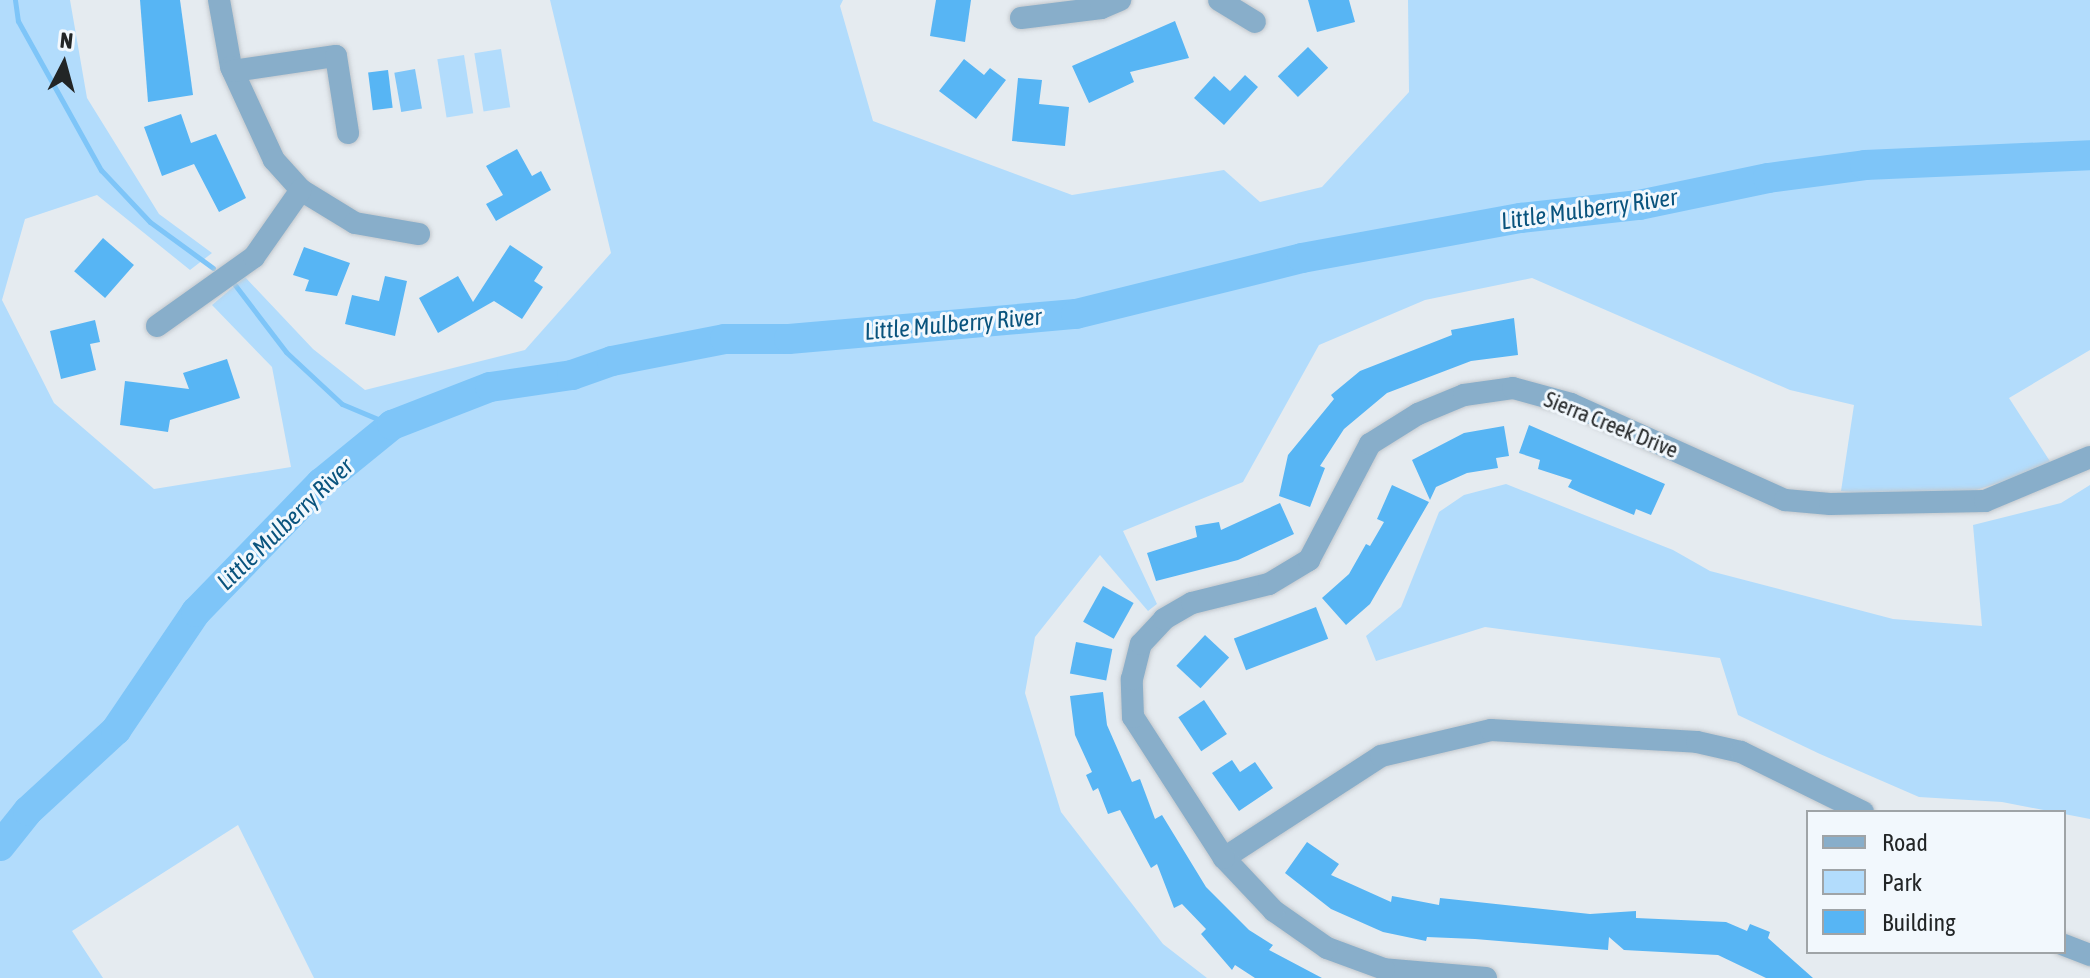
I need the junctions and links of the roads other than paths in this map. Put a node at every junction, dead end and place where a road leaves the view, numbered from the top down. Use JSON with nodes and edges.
{"nodes":[{"id":1,"x":219,"y":0,"type":"edge"},
{"id":2,"x":1120,"y":0,"type":"edge"},
{"id":3,"x":1219,"y":0,"type":"edge"},
{"id":4,"x":1021,"y":18,"type":"dead end"},
{"id":5,"x":1255,"y":22,"type":"dead end"},
{"id":6,"x":233,"y":71,"type":"junction"},
{"id":7,"x":348,"y":133,"type":"dead end"},
{"id":8,"x":301,"y":190,"type":"junction"},
{"id":9,"x":419,"y":234,"type":"dead end"},
{"id":10,"x":157,"y":326,"type":"dead end"},
{"id":11,"x":2090,"y":457,"type":"edge"},
{"id":12,"x":1859,"y":810,"type":"edge"},
{"id":13,"x":1224,"y":858,"type":"junction"},
{"id":14,"x":2066,"y":946,"type":"edge"},
{"id":15,"x":2090,"y":955,"type":"edge"},
{"id":16,"x":1486,"y":978,"type":"edge"}],
"edges":[{"from":1,"to":6,"type":"street"},
{"from":2,"to":4,"type":"street"},
{"from":3,"to":5,"type":"street"},
{"from":6,"to":7,"type":"street"},
{"from":6,"to":8,"type":"street"},
{"from":8,"to":9,"type":"street"},
{"from":8,"to":10,"type":"street"},
{"from":11,"to":13,"type":"street","name":"Sierra Creek Drive"},
{"from":12,"to":13,"type":"street"},
{"from":13,"to":16,"type":"street","name":"Sierra Creek Drive"},
{"from":14,"to":15,"type":"street"}]}
